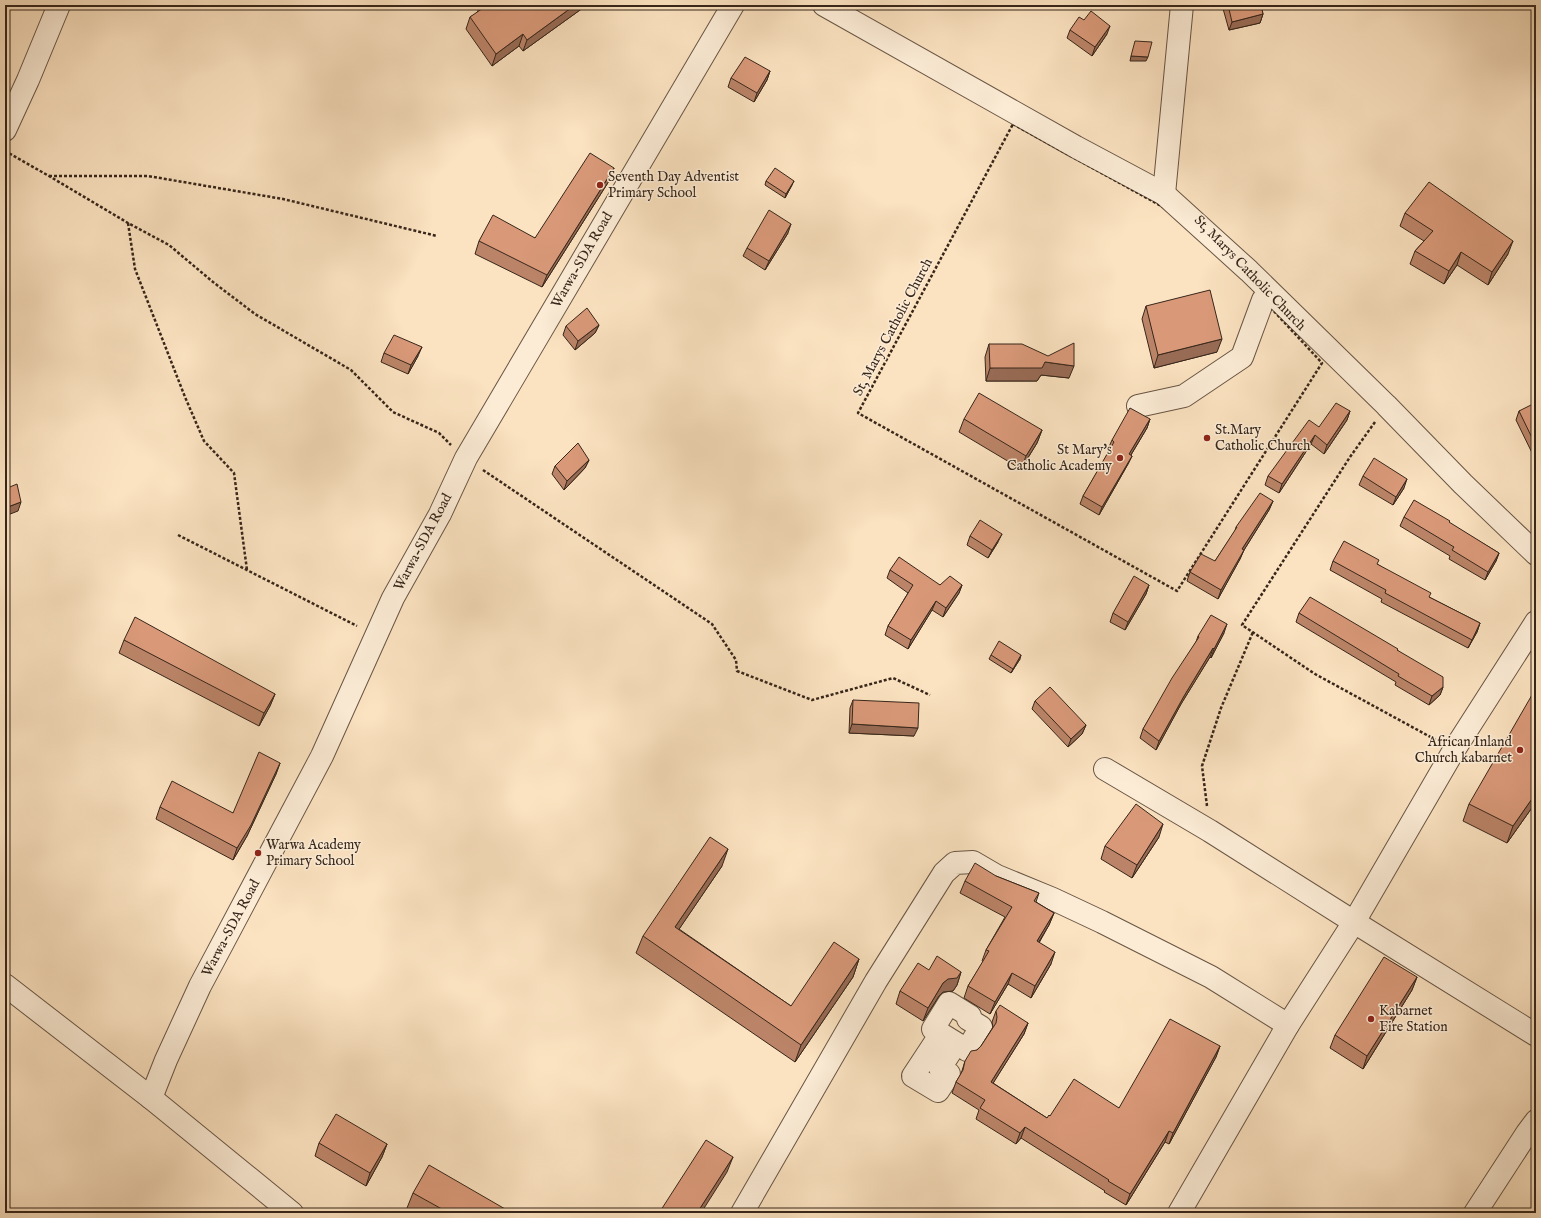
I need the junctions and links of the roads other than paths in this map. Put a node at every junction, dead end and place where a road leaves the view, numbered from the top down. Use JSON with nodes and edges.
{"nodes":[{"id":1,"x":60,"y":5,"type":"edge"},
{"id":2,"x":733,"y":5,"type":"edge"},
{"id":3,"x":824,"y":5,"type":"edge"},
{"id":4,"x":1182,"y":5,"type":"edge"},
{"id":5,"x":5,"y":130,"type":"edge"},
{"id":6,"x":1164,"y":194,"type":"junction"},
{"id":7,"x":1263,"y":300,"type":"road end"},
{"id":8,"x":1138,"y":406,"type":"dead end"},
{"id":9,"x":1536,"y":554,"type":"edge"},
{"id":10,"x":1536,"y":622,"type":"edge"},
{"id":11,"x":1105,"y":769,"type":"dead end"},
{"id":12,"x":1354,"y":922,"type":"junction"},
{"id":13,"x":5,"y":985,"type":"edge"},
{"id":14,"x":1288,"y":1025,"type":"junction"},
{"id":15,"x":1536,"y":1035,"type":"edge"},
{"id":16,"x":151,"y":1098,"type":"junction"},
{"id":17,"x":1536,"y":1121,"type":"edge"},
{"id":18,"x":292,"y":1213,"type":"edge"},
{"id":19,"x":742,"y":1213,"type":"edge"},
{"id":20,"x":1180,"y":1213,"type":"edge"},
{"id":21,"x":1475,"y":1213,"type":"edge"}],
"edges":[{"from":1,"to":5,"type":"street"},
{"from":2,"to":16,"type":"street","name":"Warwa-SDA Road"},
{"from":3,"to":6,"type":"street"},
{"from":4,"to":6,"type":"street"},
{"from":6,"to":9,"type":"street"},
{"from":7,"to":8,"type":"street"},
{"from":10,"to":12,"type":"street"},
{"from":11,"to":12,"type":"street"},
{"from":12,"to":14,"type":"street"},
{"from":12,"to":15,"type":"street"},
{"from":13,"to":16,"type":"street"},
{"from":14,"to":19,"type":"street"},
{"from":14,"to":20,"type":"street"},
{"from":16,"to":18,"type":"street"},
{"from":17,"to":21,"type":"street"}]}
